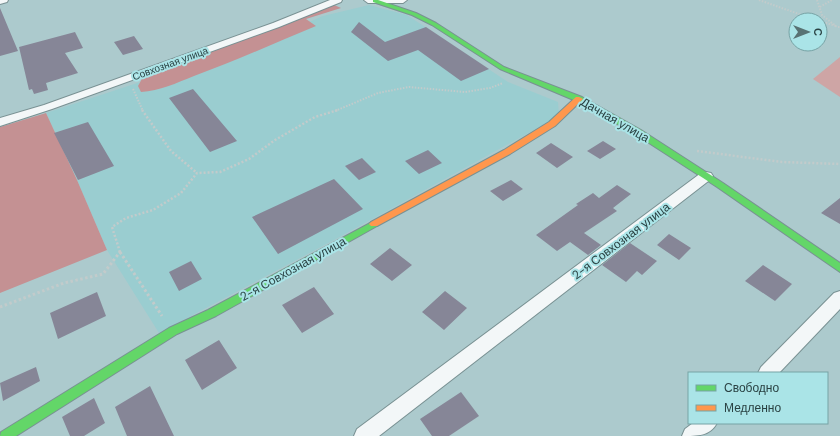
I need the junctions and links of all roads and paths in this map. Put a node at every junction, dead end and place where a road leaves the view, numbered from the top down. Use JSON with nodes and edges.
{"nodes":[{"id":1,"x":4,"y":0,"type":"edge"},
{"id":2,"x":338,"y":0,"type":"edge"},
{"id":3,"x":371,"y":0,"type":"edge"},
{"id":4,"x":403,"y":0,"type":"edge"},
{"id":5,"x":759,"y":0,"type":"edge"},
{"id":6,"x":817,"y":0,"type":"edge"},
{"id":7,"x":832,"y":0,"type":"edge"},
{"id":8,"x":0,"y":1,"type":"edge"},
{"id":9,"x":820,"y":7,"type":"junction"},
{"id":10,"x":793,"y":12,"type":"edge"},
{"id":11,"x":828,"y":24,"type":"edge"},
{"id":12,"x":837,"y":27,"type":"junction"},
{"id":13,"x":840,"y":28,"type":"edge"},
{"id":14,"x":518,"y":76,"type":"junction"},
{"id":15,"x":126,"y":79,"type":"junction"},
{"id":16,"x":579,"y":99,"type":"junction"},
{"id":17,"x":0,"y":122,"type":"edge"},
{"id":18,"x":696,"y":151,"type":"dead end"},
{"id":19,"x":840,"y":164,"type":"edge"},
{"id":20,"x":196,"y":173,"type":"junction"},
{"id":21,"x":706,"y":176,"type":"junction"},
{"id":22,"x":120,"y":252,"type":"junction"},
{"id":23,"x":840,"y":268,"type":"edge"},
{"id":24,"x":840,"y":298,"type":"edge"},
{"id":25,"x":0,"y":307,"type":"edge"},
{"id":26,"x":173,"y":331,"type":"junction"},
{"id":27,"x":768,"y":372,"type":"edge"},
{"id":28,"x":707,"y":424,"type":"edge"},
{"id":29,"x":5,"y":436,"type":"edge"},
{"id":30,"x":364,"y":436,"type":"edge"},
{"id":31,"x":692,"y":436,"type":"edge"}],
"edges":[{"from":1,"to":8,"type":"street"},
{"from":2,"to":15,"type":"street","name":"Совхозная улица"},
{"from":3,"to":4,"type":"street"},
{"from":3,"to":14,"type":"street","name":"Дачная улица"},
{"from":5,"to":10,"type":"path"},
{"from":6,"to":9,"type":"path"},
{"from":7,"to":9,"type":"path"},
{"from":9,"to":12,"type":"path"},
{"from":11,"to":12,"type":"path"},
{"from":12,"to":13,"type":"path"},
{"from":14,"to":16,"type":"street","name":"Дачная улица"},
{"from":14,"to":20,"type":"path"},
{"from":15,"to":17,"type":"street","name":"Совхозная улица"},
{"from":15,"to":20,"type":"path"},
{"from":16,"to":21,"type":"street","name":"Дачная улица"},
{"from":16,"to":26,"type":"street","name":"2-я Совхозная улица"},
{"from":18,"to":19,"type":"path"},
{"from":20,"to":22,"type":"path"},
{"from":21,"to":23,"type":"street","name":"Дачная улица"},
{"from":21,"to":30,"type":"street","name":"2-я Совхозная улица"},
{"from":22,"to":25,"type":"path"},
{"from":22,"to":26,"type":"path"},
{"from":24,"to":27,"type":"street"},
{"from":26,"to":29,"type":"street","name":"2-я Совхозная улица"},
{"from":28,"to":31,"type":"street"}]}
